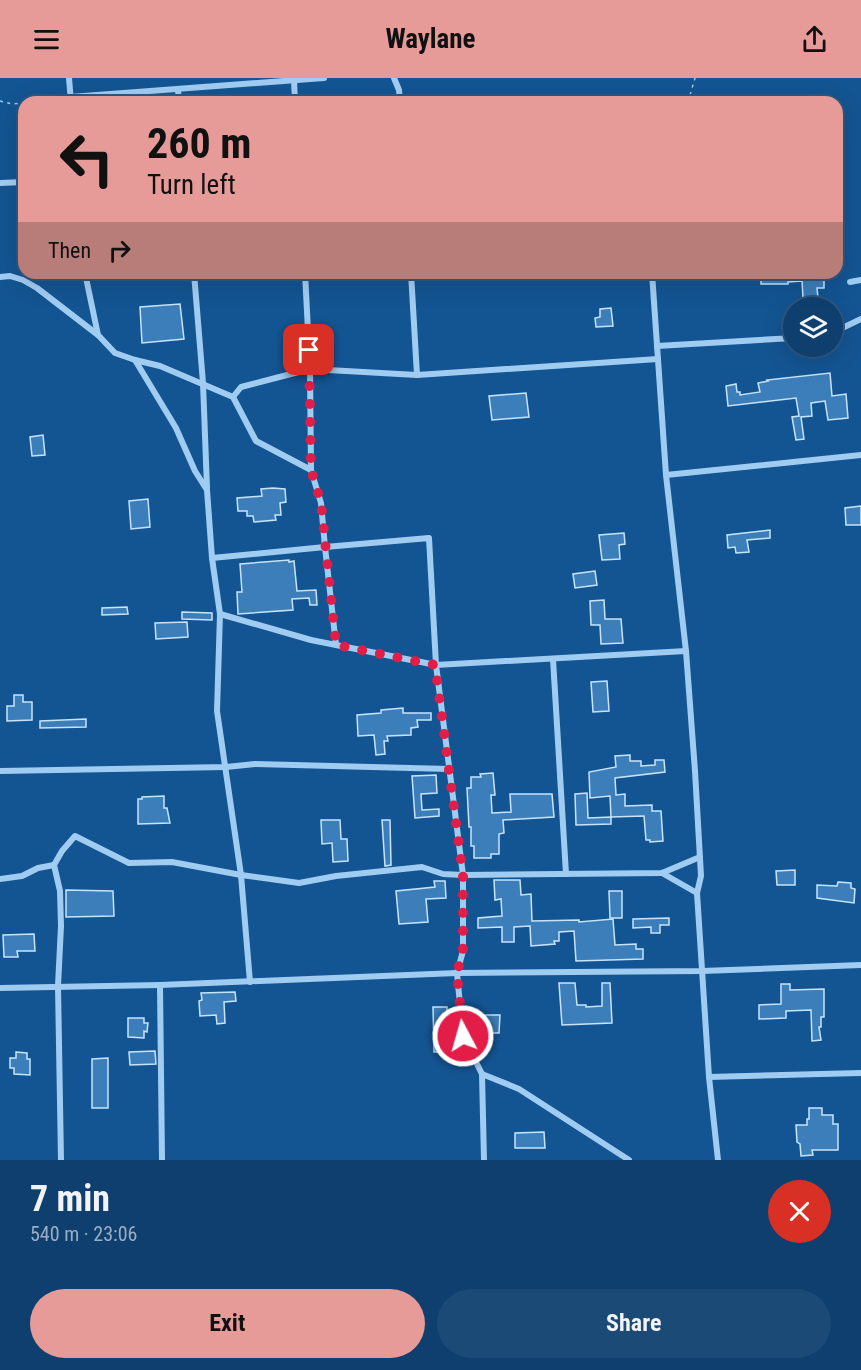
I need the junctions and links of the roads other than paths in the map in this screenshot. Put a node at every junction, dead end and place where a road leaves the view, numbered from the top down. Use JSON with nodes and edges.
{"nodes":[{"id":1,"x":69,"y":78,"type":"edge"},
{"id":2,"x":324,"y":78,"type":"edge"},
{"id":3,"x":394,"y":78,"type":"edge"},
{"id":4,"x":294,"y":80,"type":"junction"},
{"id":5,"x":178,"y":90,"type":"junction"},
{"id":6,"x":70,"y":96,"type":"edge"},
{"id":7,"x":113,"y":96,"type":"edge"},
{"id":8,"x":178,"y":96,"type":"edge"},
{"id":9,"x":295,"y":96,"type":"edge"},
{"id":10,"x":400,"y":96,"type":"edge"},
{"id":11,"x":18,"y":182,"type":"edge"},
{"id":12,"x":0,"y":183,"type":"edge"},
{"id":13,"x":0,"y":277,"type":"edge"},
{"id":14,"x":18,"y":278,"type":"edge"},
{"id":15,"x":20,"y":279,"type":"edge"},
{"id":16,"x":86,"y":279,"type":"edge"},
{"id":17,"x":194,"y":279,"type":"edge"},
{"id":18,"x":305,"y":279,"type":"edge"},
{"id":19,"x":411,"y":279,"type":"edge"},
{"id":20,"x":652,"y":279,"type":"edge"},
{"id":21,"x":861,"y":280,"type":"edge"},
{"id":22,"x":850,"y":282,"type":"dead end"},
{"id":23,"x":861,"y":318,"type":"edge"},
{"id":24,"x":843,"y":327,"type":"edge"},
{"id":25,"x":98,"y":335,"type":"junction"},
{"id":26,"x":783,"y":339,"type":"edge"},
{"id":27,"x":657,"y":346,"type":"junction"},
{"id":28,"x":658,"y":359,"type":"junction"},
{"id":29,"x":135,"y":360,"type":"junction"},
{"id":30,"x":310,"y":369,"type":"junction"},
{"id":31,"x":417,"y":375,"type":"junction"},
{"id":32,"x":203,"y":384,"type":"junction"},
{"id":33,"x":233,"y":397,"type":"junction"},
{"id":34,"x":861,"y":455,"type":"edge"},
{"id":35,"x":311,"y":470,"type":"junction"},
{"id":36,"x":666,"y":475,"type":"junction"},
{"id":37,"x":207,"y":490,"type":"junction"},
{"id":38,"x":325,"y":548,"type":"junction"},
{"id":39,"x":212,"y":558,"type":"junction"},
{"id":40,"x":220,"y":614,"type":"junction"},
{"id":41,"x":336,"y":645,"type":"junction"},
{"id":42,"x":686,"y":651,"type":"junction"},
{"id":43,"x":553,"y":659,"type":"junction"},
{"id":44,"x":435,"y":665,"type":"junction"},
{"id":45,"x":226,"y":767,"type":"junction"},
{"id":46,"x":449,"y":770,"type":"junction"},
{"id":47,"x":0,"y":771,"type":"edge"},
{"id":48,"x":700,"y":857,"type":"junction"},
{"id":49,"x":54,"y":865,"type":"junction"},
{"id":50,"x":662,"y":873,"type":"junction"},
{"id":51,"x":566,"y":874,"type":"junction"},
{"id":52,"x":241,"y":875,"type":"junction"},
{"id":53,"x":463,"y":875,"type":"junction"},
{"id":54,"x":0,"y":879,"type":"edge"},
{"id":55,"x":697,"y":893,"type":"junction"},
{"id":56,"x":861,"y":965,"type":"edge"},
{"id":57,"x":702,"y":971,"type":"junction"},
{"id":58,"x":457,"y":973,"type":"junction"},
{"id":59,"x":250,"y":982,"type":"junction"},
{"id":60,"x":58,"y":986,"type":"junction"},
{"id":61,"x":160,"y":986,"type":"junction"},
{"id":62,"x":0,"y":988,"type":"edge"},
{"id":63,"x":861,"y":1073,"type":"edge"},
{"id":64,"x":482,"y":1074,"type":"junction"},
{"id":65,"x":709,"y":1077,"type":"junction"},
{"id":66,"x":61,"y":1160,"type":"edge"},
{"id":67,"x":162,"y":1160,"type":"edge"},
{"id":68,"x":484,"y":1160,"type":"edge"},
{"id":69,"x":629,"y":1160,"type":"edge"},
{"id":70,"x":718,"y":1160,"type":"edge"}],
"edges":[{"from":1,"to":6,"type":"street"},
{"from":2,"to":4,"type":"street"},
{"from":3,"to":10,"type":"street"},
{"from":4,"to":5,"type":"street"},
{"from":4,"to":9,"type":"street"},
{"from":5,"to":7,"type":"street"},
{"from":5,"to":8,"type":"street"},
{"from":11,"to":12,"type":"street"},
{"from":13,"to":14,"type":"street"},
{"from":15,"to":25,"type":"street"},
{"from":16,"to":25,"type":"street"},
{"from":17,"to":32,"type":"street"},
{"from":18,"to":30,"type":"street"},
{"from":19,"to":31,"type":"street"},
{"from":20,"to":27,"type":"street"},
{"from":21,"to":22,"type":"street"},
{"from":23,"to":24,"type":"street"},
{"from":25,"to":29,"type":"street"},
{"from":26,"to":27,"type":"street"},
{"from":27,"to":28,"type":"street"},
{"from":28,"to":31,"type":"street"},
{"from":28,"to":36,"type":"street"},
{"from":29,"to":32,"type":"street"},
{"from":29,"to":37,"type":"street"},
{"from":30,"to":31,"type":"street"},
{"from":30,"to":33,"type":"street"},
{"from":30,"to":35,"type":"street"},
{"from":32,"to":33,"type":"street"},
{"from":32,"to":37,"type":"street"},
{"from":33,"to":35,"type":"street"},
{"from":34,"to":36,"type":"street"},
{"from":35,"to":38,"type":"street"},
{"from":36,"to":42,"type":"street"},
{"from":37,"to":39,"type":"street"},
{"from":38,"to":39,"type":"street"},
{"from":38,"to":41,"type":"street"},
{"from":38,"to":44,"type":"street"},
{"from":39,"to":40,"type":"street"},
{"from":40,"to":41,"type":"street"},
{"from":40,"to":45,"type":"street"},
{"from":41,"to":44,"type":"street"},
{"from":42,"to":43,"type":"street"},
{"from":42,"to":48,"type":"street"},
{"from":43,"to":44,"type":"street"},
{"from":43,"to":51,"type":"street"},
{"from":44,"to":46,"type":"street"},
{"from":45,"to":46,"type":"street"},
{"from":45,"to":47,"type":"street"},
{"from":45,"to":52,"type":"street"},
{"from":46,"to":53,"type":"street"},
{"from":48,"to":50,"type":"street"},
{"from":48,"to":55,"type":"street"},
{"from":49,"to":52,"type":"street"},
{"from":49,"to":54,"type":"street"},
{"from":49,"to":60,"type":"street"},
{"from":50,"to":51,"type":"street"},
{"from":50,"to":55,"type":"street"},
{"from":51,"to":53,"type":"street"},
{"from":52,"to":53,"type":"street"},
{"from":52,"to":59,"type":"street"},
{"from":53,"to":58,"type":"street"},
{"from":55,"to":57,"type":"street"},
{"from":56,"to":57,"type":"street"},
{"from":57,"to":58,"type":"street"},
{"from":57,"to":65,"type":"street"},
{"from":58,"to":59,"type":"street"},
{"from":58,"to":64,"type":"street"},
{"from":59,"to":61,"type":"street"},
{"from":60,"to":61,"type":"street"},
{"from":60,"to":62,"type":"street"},
{"from":60,"to":66,"type":"street"},
{"from":61,"to":67,"type":"street"},
{"from":63,"to":65,"type":"street"},
{"from":64,"to":68,"type":"street"},
{"from":64,"to":69,"type":"street"},
{"from":65,"to":70,"type":"street"}]}
